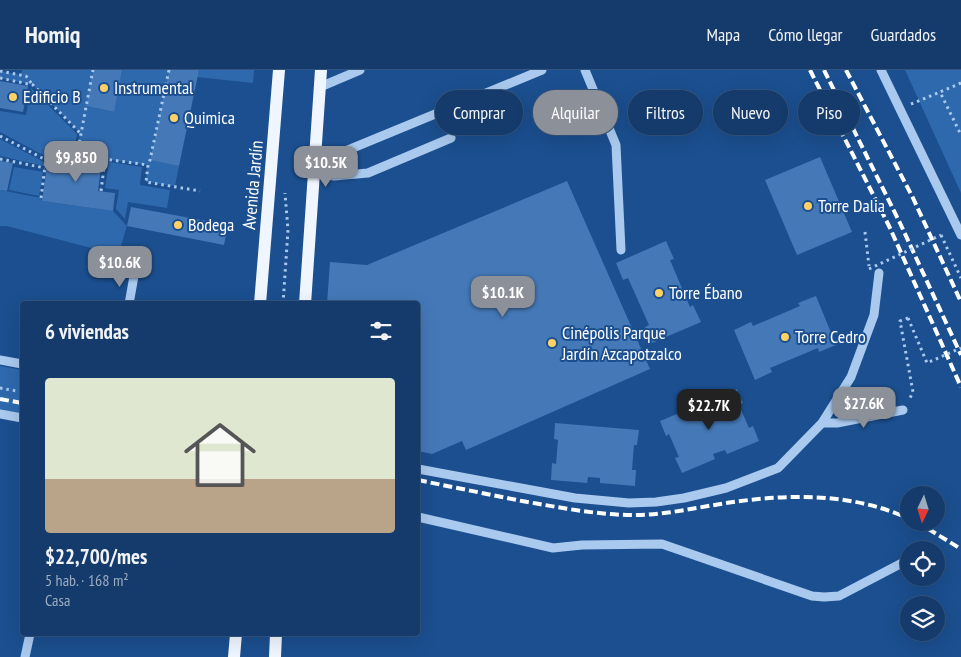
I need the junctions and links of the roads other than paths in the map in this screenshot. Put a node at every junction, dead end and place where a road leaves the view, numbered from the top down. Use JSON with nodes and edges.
{"nodes":[{"id":1,"x":280,"y":70,"type":"edge"},
{"id":2,"x":321,"y":70,"type":"edge"},
{"id":3,"x":360,"y":70,"type":"edge"},
{"id":4,"x":542,"y":70,"type":"edge"},
{"id":5,"x":584,"y":70,"type":"edge"},
{"id":6,"x":881,"y":70,"type":"edge"},
{"id":7,"x":320,"y":87,"type":"junction"},
{"id":8,"x":451,"y":138,"type":"dead end"},
{"id":9,"x":314,"y":169,"type":"junction"},
{"id":10,"x":961,"y":235,"type":"edge"},
{"id":11,"x":621,"y":250,"type":"dead end"},
{"id":12,"x":879,"y":273,"type":"dead end"},
{"id":13,"x":134,"y":276,"type":"dead end"},
{"id":14,"x":130,"y":301,"type":"edge"},
{"id":15,"x":264,"y":301,"type":"edge"},
{"id":16,"x":305,"y":301,"type":"edge"},
{"id":17,"x":0,"y":360,"type":"edge"},
{"id":18,"x":20,"y":364,"type":"edge"},
{"id":19,"x":903,"y":410,"type":"road end"},
{"id":20,"x":0,"y":414,"type":"edge"},
{"id":21,"x":20,"y":418,"type":"edge"},
{"id":22,"x":822,"y":423,"type":"junction"},
{"id":23,"x":420,"y":469,"type":"edge"},
{"id":24,"x":420,"y":517,"type":"edge"},
{"id":25,"x":900,"y":564,"type":"edge"},
{"id":26,"x":30,"y":636,"type":"edge"},
{"id":27,"x":236,"y":636,"type":"edge"},
{"id":28,"x":276,"y":636,"type":"edge"},
{"id":29,"x":25,"y":657,"type":"edge"},
{"id":30,"x":234,"y":657,"type":"edge"},
{"id":31,"x":274,"y":657,"type":"edge"}],
"edges":[{"from":1,"to":15,"type":"main road","name":"Avenida Jardín"},
{"from":2,"to":7,"type":"main road"},
{"from":3,"to":7,"type":"street"},
{"from":4,"to":9,"type":"street"},
{"from":5,"to":11,"type":"street"},
{"from":6,"to":10,"type":"street"},
{"from":7,"to":9,"type":"main road"},
{"from":8,"to":9,"type":"street"},
{"from":9,"to":16,"type":"main road"},
{"from":12,"to":22,"type":"street"},
{"from":13,"to":14,"type":"street"},
{"from":17,"to":18,"type":"street"},
{"from":19,"to":22,"type":"street"},
{"from":20,"to":21,"type":"street"},
{"from":22,"to":23,"type":"street"},
{"from":24,"to":25,"type":"street"},
{"from":26,"to":29,"type":"street"},
{"from":27,"to":30,"type":"main road"},
{"from":28,"to":31,"type":"main road"}]}
